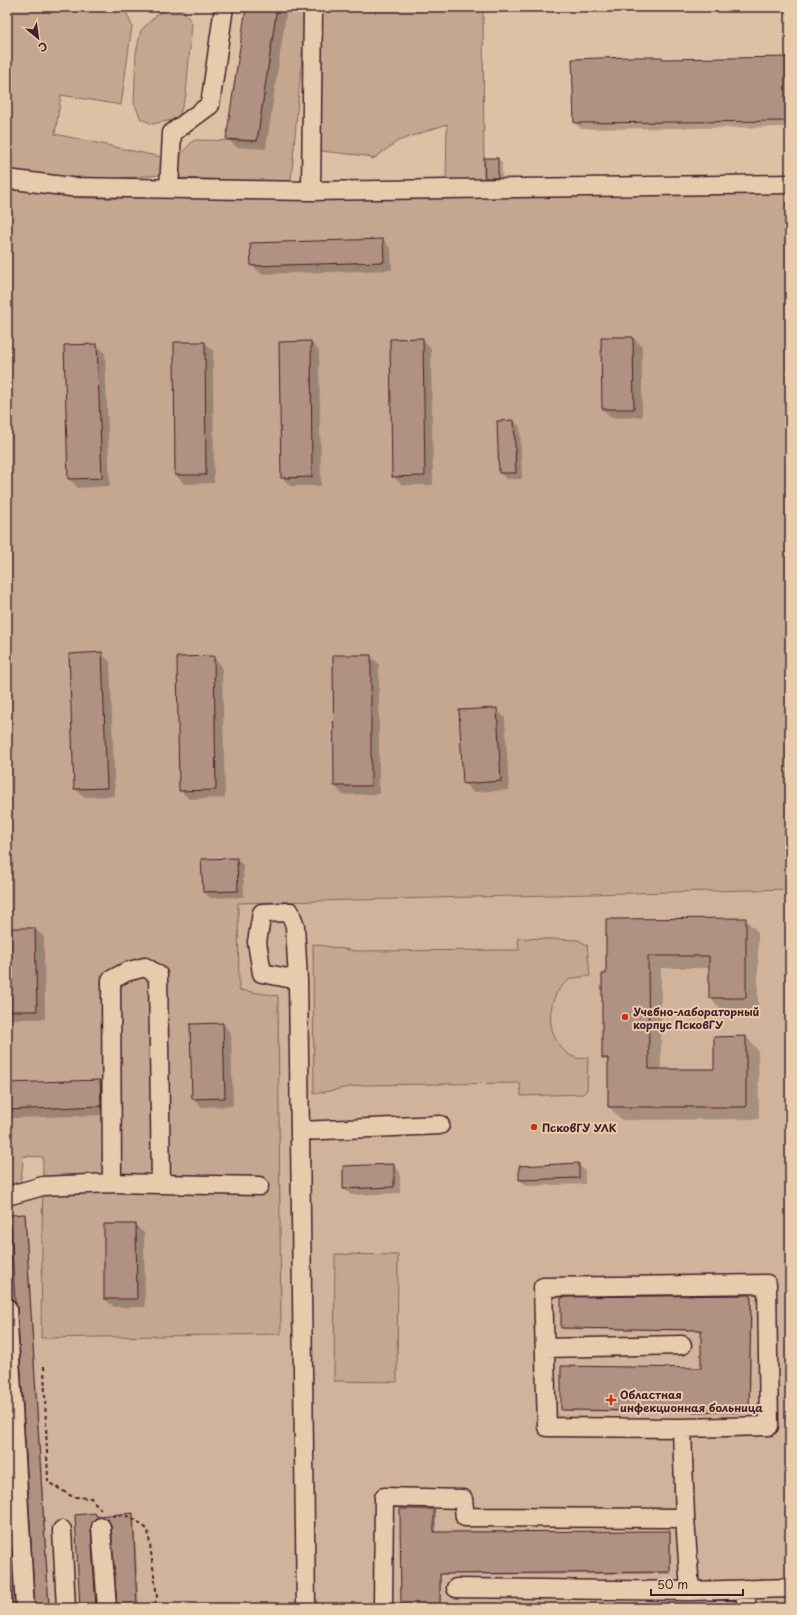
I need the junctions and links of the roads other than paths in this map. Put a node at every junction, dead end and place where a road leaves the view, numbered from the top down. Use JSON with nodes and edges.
{"nodes":[{"id":1,"x":224,"y":7,"type":"edge"},
{"id":2,"x":314,"y":7,"type":"edge"},
{"id":3,"x":7,"y":179,"type":"edge"},
{"id":4,"x":790,"y":184,"type":"edge"},
{"id":5,"x":169,"y":188,"type":"junction"},
{"id":6,"x":311,"y":191,"type":"junction"},
{"id":7,"x":298,"y":980,"type":"dead end"},
{"id":8,"x":440,"y":1124,"type":"dead end"},
{"id":9,"x":300,"y":1131,"type":"junction"},
{"id":10,"x":112,"y":1183,"type":"junction"},
{"id":11,"x":161,"y":1184,"type":"junction"},
{"id":12,"x":259,"y":1186,"type":"dead end"},
{"id":13,"x":7,"y":1196,"type":"edge"},
{"id":14,"x":7,"y":1308,"type":"edge"},
{"id":15,"x":682,"y":1345,"type":"dead end"},
{"id":16,"x":545,"y":1348,"type":"junction"},
{"id":17,"x":682,"y":1428,"type":"junction"},
{"id":18,"x":685,"y":1518,"type":"junction"},
{"id":19,"x":105,"y":1522,"type":"road end"},
{"id":20,"x":62,"y":1530,"type":"dead end"},
{"id":21,"x":456,"y":1588,"type":"dead end"},
{"id":22,"x":790,"y":1588,"type":"edge"},
{"id":23,"x":746,"y":1589,"type":"junction"},
{"id":24,"x":690,"y":1591,"type":"junction"},
{"id":25,"x":24,"y":1608,"type":"edge"},
{"id":26,"x":66,"y":1608,"type":"edge"},
{"id":27,"x":107,"y":1608,"type":"edge"},
{"id":28,"x":306,"y":1608,"type":"edge"},
{"id":29,"x":383,"y":1608,"type":"edge"},
{"id":30,"x":746,"y":1608,"type":"edge"}],
"edges":[{"from":1,"to":5,"type":"lane"},
{"from":2,"to":6,"type":"lane"},
{"from":3,"to":5,"type":"lane"},
{"from":4,"to":6,"type":"lane"},
{"from":5,"to":6,"type":"lane"},
{"from":7,"to":9,"type":"lane"},
{"from":8,"to":9,"type":"lane"},
{"from":9,"to":28,"type":"lane"},
{"from":10,"to":11,"type":"lane"},
{"from":10,"to":11,"type":"lane"},
{"from":10,"to":13,"type":"lane"},
{"from":11,"to":12,"type":"lane"},
{"from":14,"to":25,"type":"lane"},
{"from":15,"to":16,"type":"lane"},
{"from":16,"to":17,"type":"lane"},
{"from":16,"to":17,"type":"lane"},
{"from":17,"to":18,"type":"lane"},
{"from":18,"to":24,"type":"lane"},
{"from":18,"to":29,"type":"lane"},
{"from":19,"to":27,"type":"lane"},
{"from":20,"to":26,"type":"lane"},
{"from":21,"to":24,"type":"lane"},
{"from":22,"to":23,"type":"lane"},
{"from":23,"to":24,"type":"lane"},
{"from":23,"to":30,"type":"lane"}]}
